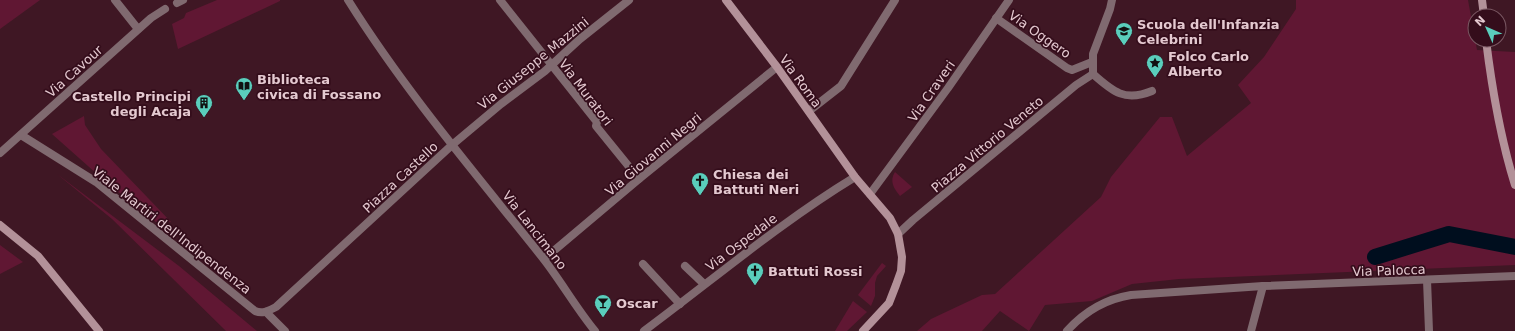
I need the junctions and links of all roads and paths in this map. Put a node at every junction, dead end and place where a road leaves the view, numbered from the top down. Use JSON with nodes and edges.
{"nodes":[{"id":1,"x":115,"y":0,"type":"edge"},
{"id":2,"x":348,"y":0,"type":"edge"},
{"id":3,"x":500,"y":0,"type":"edge"},
{"id":4,"x":629,"y":0,"type":"edge"},
{"id":5,"x":726,"y":0,"type":"edge"},
{"id":6,"x":895,"y":0,"type":"edge"},
{"id":7,"x":1009,"y":0,"type":"edge"},
{"id":8,"x":1112,"y":0,"type":"edge"},
{"id":9,"x":165,"y":9,"type":"dead end"},
{"id":10,"x":996,"y":18,"type":"junction"},
{"id":11,"x":138,"y":29,"type":"junction"},
{"id":12,"x":1487,"y":48,"type":"edge"},
{"id":13,"x":1092,"y":62,"type":"junction"},
{"id":14,"x":550,"y":65,"type":"junction"},
{"id":15,"x":777,"y":67,"type":"junction"},
{"id":16,"x":1093,"y":74,"type":"junction"},
{"id":17,"x":1152,"y":91,"type":"dead end"},
{"id":18,"x":809,"y":111,"type":"junction"},
{"id":19,"x":21,"y":135,"type":"junction"},
{"id":20,"x":452,"y":145,"type":"junction"},
{"id":21,"x":0,"y":153,"type":"edge"},
{"id":22,"x":856,"y":177,"type":"junction"},
{"id":23,"x":639,"y":179,"type":"junction"},
{"id":24,"x":1515,"y":185,"type":"edge"},
{"id":25,"x":870,"y":194,"type":"junction"},
{"id":26,"x":0,"y":225,"type":"edge"},
{"id":27,"x":898,"y":234,"type":"junction"},
{"id":28,"x":544,"y":259,"type":"junction"},
{"id":29,"x":643,"y":264,"type":"dead end"},
{"id":30,"x":685,"y":266,"type":"dead end"},
{"id":31,"x":1515,"y":276,"type":"edge"},
{"id":32,"x":1427,"y":280,"type":"junction"},
{"id":33,"x":704,"y":284,"type":"junction"},
{"id":34,"x":1263,"y":286,"type":"junction"},
{"id":35,"x":680,"y":304,"type":"junction"},
{"id":36,"x":266,"y":312,"type":"junction"},
{"id":37,"x":99,"y":331,"type":"edge"},
{"id":38,"x":285,"y":331,"type":"edge"},
{"id":39,"x":595,"y":331,"type":"edge"},
{"id":40,"x":644,"y":331,"type":"edge"},
{"id":41,"x":863,"y":331,"type":"edge"},
{"id":42,"x":1067,"y":331,"type":"edge"},
{"id":43,"x":1251,"y":331,"type":"edge"},
{"id":44,"x":1430,"y":331,"type":"edge"}],
"edges":[{"from":1,"to":11,"type":"street"},
{"from":2,"to":20,"type":"street","name":"Piazza Castello"},
{"from":3,"to":14,"type":"street","name":"Via Muratori"},
{"from":4,"to":14,"type":"street","name":"Via Giuseppe Mazzini"},
{"from":5,"to":15,"type":"main road","name":"Via Roma"},
{"from":6,"to":18,"type":"street"},
{"from":7,"to":10,"type":"street","name":"Via Craveri"},
{"from":8,"to":13,"type":"street"},
{"from":9,"to":11,"type":"street","name":"Via Cavour"},
{"from":10,"to":13,"type":"street","name":"Via Oggero"},
{"from":10,"to":25,"type":"street","name":"Via Craveri"},
{"from":11,"to":19,"type":"street","name":"Via Cavour"},
{"from":12,"to":24,"type":"main road"},
{"from":13,"to":16,"type":"street"},
{"from":14,"to":20,"type":"street","name":"Via Giuseppe Mazzini"},
{"from":14,"to":23,"type":"street","name":"Via Muratori"},
{"from":15,"to":18,"type":"main road","name":"Via Roma"},
{"from":15,"to":23,"type":"street","name":"Via Giovanni Negri"},
{"from":16,"to":17,"type":"street"},
{"from":16,"to":27,"type":"street","name":"Piazza Vittorio Veneto"},
{"from":18,"to":22,"type":"main road","name":"Via Roma"},
{"from":19,"to":21,"type":"street","name":"Via Cavour"},
{"from":19,"to":36,"type":"street","name":"Viale Martiri dell'Indipendenza"},
{"from":20,"to":28,"type":"street","name":"Via Lancimano"},
{"from":20,"to":36,"type":"street","name":"Piazza Castello"},
{"from":22,"to":25,"type":"main road","name":"Via Roma"},
{"from":22,"to":33,"type":"street","name":"Via Ospedale"},
{"from":23,"to":28,"type":"street","name":"Via Giovanni Negri"},
{"from":25,"to":27,"type":"main road","name":"Via Roma"},
{"from":26,"to":37,"type":"main road"},
{"from":27,"to":41,"type":"main road","name":"Via Roma"},
{"from":28,"to":39,"type":"street","name":"Via Lancimano"},
{"from":29,"to":35,"type":"street"},
{"from":30,"to":33,"type":"street"},
{"from":31,"to":32,"type":"street","name":"Via Palocca"},
{"from":32,"to":34,"type":"street","name":"Via Palocca"},
{"from":32,"to":44,"type":"street"},
{"from":33,"to":35,"type":"street","name":"Via Ospedale"},
{"from":34,"to":42,"type":"street","name":"Via Palocca"},
{"from":34,"to":43,"type":"street"},
{"from":35,"to":40,"type":"street","name":"Via Ospedale"},
{"from":36,"to":38,"type":"street","name":"Viale Martiri dell'Indipendenza"}]}
